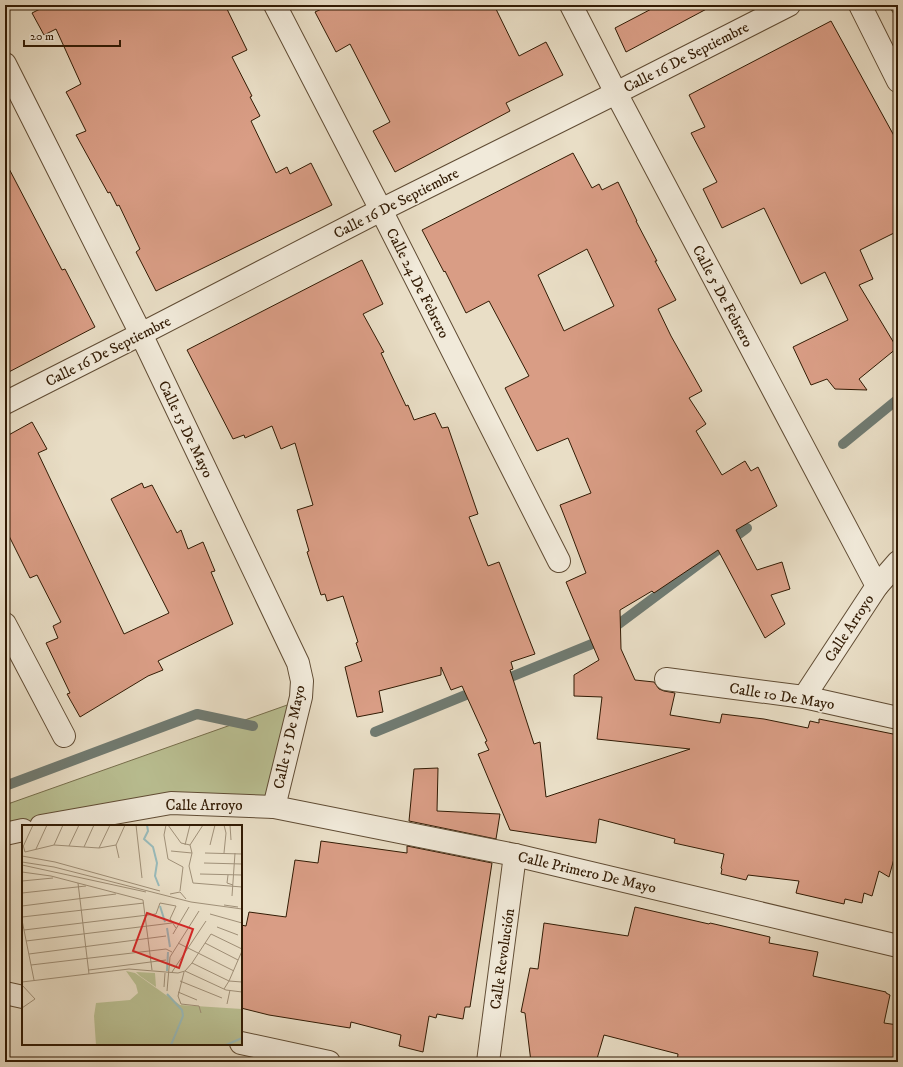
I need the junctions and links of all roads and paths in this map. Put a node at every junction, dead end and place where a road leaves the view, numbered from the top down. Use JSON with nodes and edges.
{"nodes":[{"id":1,"x":275,"y":5,"type":"edge"},
{"id":2,"x":571,"y":5,"type":"edge"},
{"id":3,"x":789,"y":5,"type":"edge"},
{"id":4,"x":860,"y":5,"type":"edge"},
{"id":5,"x":5,"y":64,"type":"edge"},
{"id":6,"x":898,"y":81,"type":"edge"},
{"id":7,"x":616,"y":93,"type":"junction"},
{"id":8,"x":381,"y":210,"type":"junction"},
{"id":9,"x":141,"y":334,"type":"junction"},
{"id":10,"x":5,"y":403,"type":"edge"},
{"id":11,"x":559,"y":561,"type":"dead end"},
{"id":12,"x":898,"y":562,"type":"edge"},
{"id":13,"x":877,"y":586,"type":"junction"},
{"id":14,"x":5,"y":624,"type":"edge"},
{"id":15,"x":666,"y":679,"type":"dead end"},
{"id":16,"x":804,"y":697,"type":"junction"},
{"id":17,"x":898,"y":718,"type":"edge"},
{"id":18,"x":64,"y":736,"type":"dead end"},
{"id":19,"x":274,"y":807,"type":"junction"},
{"id":20,"x":47,"y":825,"type":"edge"},
{"id":21,"x":22,"y":830,"type":"edge"},
{"id":22,"x":5,"y":834,"type":"edge"},
{"id":23,"x":515,"y":855,"type":"junction"},
{"id":24,"x":898,"y":946,"type":"edge"},
{"id":25,"x":5,"y":994,"type":"edge"},
{"id":26,"x":22,"y":997,"type":"edge"},
{"id":27,"x":242,"y":1043,"type":"edge"},
{"id":28,"x":329,"y":1062,"type":"edge"},
{"id":29,"x":488,"y":1062,"type":"edge"}],
"edges":[{"from":1,"to":8,"type":"street","name":"Calle 24 De Febrero"},
{"from":2,"to":7,"type":"street","name":"Calle 5 De Febrero"},
{"from":3,"to":7,"type":"street","name":"Calle 16 De Septiembre"},
{"from":4,"to":6,"type":"street"},
{"from":5,"to":9,"type":"street","name":"Calle 15 De Mayo"},
{"from":7,"to":8,"type":"street","name":"Calle 16 De Septiembre"},
{"from":7,"to":13,"type":"street","name":"Calle 5 De Febrero"},
{"from":8,"to":9,"type":"street","name":"Calle 16 De Septiembre"},
{"from":8,"to":11,"type":"street","name":"Calle 24 De Febrero"},
{"from":9,"to":10,"type":"street","name":"Calle 16 De Septiembre"},
{"from":9,"to":19,"type":"street","name":"Calle 15 De Mayo"},
{"from":12,"to":13,"type":"street","name":"Calle Arroyo"},
{"from":13,"to":16,"type":"street","name":"Calle Arroyo"},
{"from":14,"to":18,"type":"street"},
{"from":15,"to":16,"type":"street","name":"Calle 10 De Mayo"},
{"from":16,"to":17,"type":"street","name":"Calle 10 De Mayo"},
{"from":19,"to":20,"type":"street","name":"Calle Arroyo"},
{"from":19,"to":23,"type":"street","name":"Calle Primero De Mayo"},
{"from":21,"to":22,"type":"street"},
{"from":23,"to":24,"type":"street","name":"Calle Primero De Mayo"},
{"from":23,"to":29,"type":"street","name":"Calle Revolución"},
{"from":25,"to":26,"type":"street"},
{"from":27,"to":28,"type":"street"}]}
